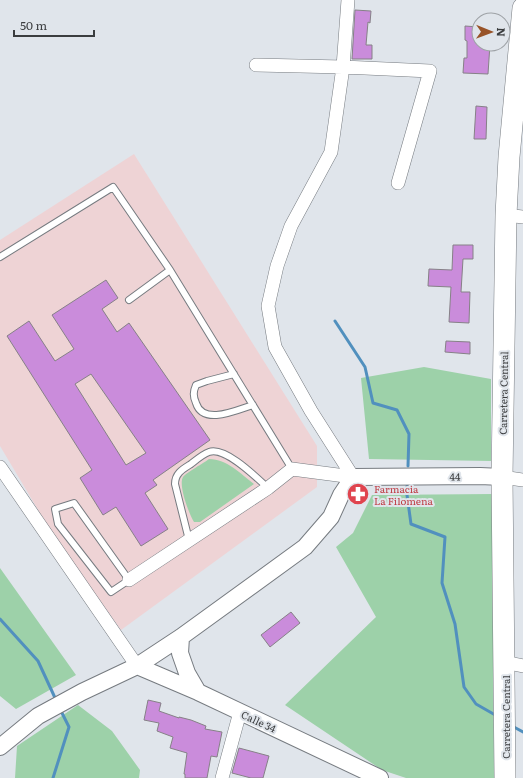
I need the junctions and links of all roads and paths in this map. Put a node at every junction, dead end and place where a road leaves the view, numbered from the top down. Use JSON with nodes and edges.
{"nodes":[{"id":1,"x":348,"y":0,"type":"edge"},
{"id":2,"x":523,"y":10,"type":"edge"},
{"id":3,"x":256,"y":65,"type":"dead end"},
{"id":4,"x":343,"y":67,"type":"junction"},
{"id":5,"x":398,"y":182,"type":"dead end"},
{"id":6,"x":515,"y":216,"type":"edge"},
{"id":7,"x":0,"y":257,"type":"edge"},
{"id":8,"x":170,"y":270,"type":"junction"},
{"id":9,"x":129,"y":300,"type":"dead end"},
{"id":10,"x":234,"y":374,"type":"junction"},
{"id":11,"x":253,"y":405,"type":"junction"},
{"id":12,"x":0,"y":467,"type":"edge"},
{"id":13,"x":292,"y":469,"type":"junction"},
{"id":14,"x":352,"y":477,"type":"junction"},
{"id":15,"x":502,"y":477,"type":"junction"},
{"id":16,"x":523,"y":480,"type":"edge"},
{"id":17,"x":268,"y":488,"type":"junction"},
{"id":18,"x":190,"y":541,"type":"junction"},
{"id":19,"x":130,"y":580,"type":"junction"},
{"id":20,"x":181,"y":637,"type":"junction"},
{"id":21,"x":514,"y":664,"type":"edge"},
{"id":22,"x":137,"y":666,"type":"junction"},
{"id":23,"x":198,"y":692,"type":"junction"},
{"id":24,"x":240,"y":712,"type":"junction"},
{"id":25,"x":0,"y":748,"type":"edge"},
{"id":26,"x":222,"y":778,"type":"edge"},
{"id":27,"x":380,"y":778,"type":"edge"},
{"id":28,"x":505,"y":778,"type":"edge"}],
"edges":[{"from":1,"to":4,"type":"street"},
{"from":2,"to":6,"type":"highway","name":"Carretera Central"},
{"from":3,"to":4,"type":"street"},
{"from":4,"to":5,"type":"street"},
{"from":4,"to":14,"type":"street"},
{"from":6,"to":15,"type":"highway","name":"Carretera Central"},
{"from":7,"to":8,"type":"lane"},
{"from":8,"to":9,"type":"lane"},
{"from":8,"to":10,"type":"lane"},
{"from":10,"to":11,"type":"lane"},
{"from":10,"to":11,"type":"lane"},
{"from":11,"to":13,"type":"lane"},
{"from":12,"to":22,"type":"street"},
{"from":13,"to":14,"type":"street","name":"44"},
{"from":13,"to":17,"type":"street"},
{"from":14,"to":15,"type":"street","name":"44"},
{"from":14,"to":20,"type":"street"},
{"from":15,"to":16,"type":"street","name":"44"},
{"from":15,"to":21,"type":"highway","name":"Carretera Central"},
{"from":17,"to":18,"type":"street"},
{"from":17,"to":18,"type":"lane"},
{"from":18,"to":19,"type":"street"},
{"from":19,"to":19,"type":"lane"},
{"from":20,"to":22,"type":"street"},
{"from":20,"to":23,"type":"street"},
{"from":21,"to":28,"type":"highway","name":"Carretera Central"},
{"from":22,"to":23,"type":"street","name":"Calle 34"},
{"from":22,"to":25,"type":"street"},
{"from":23,"to":24,"type":"street","name":"Calle 34"},
{"from":24,"to":26,"type":"street"},
{"from":24,"to":27,"type":"street","name":"Calle 34"}]}
